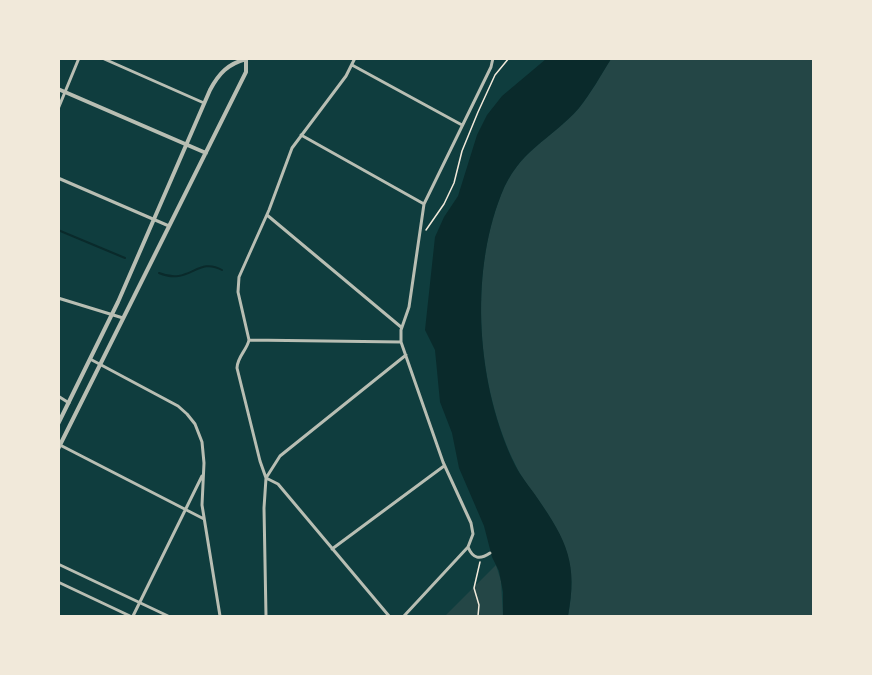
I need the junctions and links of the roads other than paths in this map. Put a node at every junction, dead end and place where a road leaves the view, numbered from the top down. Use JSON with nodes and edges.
{"nodes":[{"id":1,"x":79,"y":58,"type":"edge"},
{"id":2,"x":102,"y":58,"type":"edge"},
{"id":3,"x":246,"y":58,"type":"edge"},
{"id":4,"x":355,"y":58,"type":"edge"},
{"id":5,"x":493,"y":58,"type":"edge"},
{"id":6,"x":352,"y":65,"type":"junction"},
{"id":7,"x":58,"y":89,"type":"edge"},
{"id":8,"x":65,"y":92,"type":"junction"},
{"id":9,"x":204,"y":103,"type":"junction"},
{"id":10,"x":58,"y":108,"type":"edge"},
{"id":11,"x":462,"y":125,"type":"junction"},
{"id":12,"x":301,"y":135,"type":"junction"},
{"id":13,"x":186,"y":144,"type":"junction"},
{"id":14,"x":206,"y":153,"type":"junction"},
{"id":15,"x":58,"y":178,"type":"edge"},
{"id":16,"x":424,"y":204,"type":"junction"},
{"id":17,"x":267,"y":215,"type":"junction"},
{"id":18,"x":154,"y":219,"type":"junction"},
{"id":19,"x":169,"y":226,"type":"junction"},
{"id":20,"x":58,"y":298,"type":"edge"},
{"id":21,"x":112,"y":315,"type":"junction"},
{"id":22,"x":123,"y":318,"type":"junction"},
{"id":23,"x":402,"y":327,"type":"junction"},
{"id":24,"x":249,"y":339,"type":"junction"},
{"id":25,"x":401,"y":342,"type":"junction"},
{"id":26,"x":405,"y":356,"type":"junction"},
{"id":27,"x":90,"y":359,"type":"junction"},
{"id":28,"x":100,"y":365,"type":"junction"},
{"id":29,"x":58,"y":396,"type":"edge"},
{"id":30,"x":69,"y":403,"type":"junction"},
{"id":31,"x":58,"y":424,"type":"edge"},
{"id":32,"x":59,"y":446,"type":"edge"},
{"id":33,"x":444,"y":466,"type":"junction"},
{"id":34,"x":203,"y":475,"type":"junction"},
{"id":35,"x":267,"y":478,"type":"junction"},
{"id":36,"x":186,"y":509,"type":"junction"},
{"id":37,"x":204,"y":519,"type":"junction"},
{"id":38,"x":468,"y":547,"type":"junction"},
{"id":39,"x":332,"y":549,"type":"junction"},
{"id":40,"x":490,"y":553,"type":"dead end"},
{"id":41,"x":58,"y":564,"type":"edge"},
{"id":42,"x":58,"y":582,"type":"edge"},
{"id":43,"x":140,"y":603,"type":"junction"},
{"id":44,"x":132,"y":616,"type":"edge"},
{"id":45,"x":168,"y":616,"type":"edge"},
{"id":46,"x":220,"y":616,"type":"edge"},
{"id":47,"x":266,"y":616,"type":"edge"},
{"id":48,"x":388,"y":616,"type":"edge"},
{"id":49,"x":404,"y":616,"type":"edge"}],
"edges":[{"from":1,"to":8,"type":"street"},
{"from":2,"to":9,"type":"street"},
{"from":3,"to":9,"type":"street"},
{"from":3,"to":14,"type":"street"},
{"from":4,"to":6,"type":"street"},
{"from":5,"to":11,"type":"street"},
{"from":6,"to":11,"type":"street"},
{"from":6,"to":12,"type":"street"},
{"from":7,"to":8,"type":"street"},
{"from":8,"to":10,"type":"street"},
{"from":8,"to":13,"type":"street"},
{"from":9,"to":13,"type":"street"},
{"from":11,"to":16,"type":"street"},
{"from":12,"to":16,"type":"street"},
{"from":12,"to":17,"type":"street"},
{"from":13,"to":14,"type":"street"},
{"from":13,"to":18,"type":"street"},
{"from":14,"to":19,"type":"street"},
{"from":15,"to":18,"type":"street"},
{"from":16,"to":23,"type":"street"},
{"from":17,"to":23,"type":"street"},
{"from":17,"to":24,"type":"street"},
{"from":18,"to":19,"type":"street"},
{"from":18,"to":21,"type":"street"},
{"from":19,"to":22,"type":"street"},
{"from":20,"to":21,"type":"street"},
{"from":21,"to":22,"type":"street"},
{"from":21,"to":27,"type":"street"},
{"from":22,"to":28,"type":"street"},
{"from":23,"to":25,"type":"street"},
{"from":24,"to":25,"type":"street"},
{"from":24,"to":35,"type":"street"},
{"from":25,"to":26,"type":"street"},
{"from":26,"to":33,"type":"street"},
{"from":26,"to":35,"type":"street"},
{"from":27,"to":28,"type":"street"},
{"from":27,"to":30,"type":"street"},
{"from":28,"to":32,"type":"street"},
{"from":28,"to":34,"type":"street"},
{"from":29,"to":30,"type":"street"},
{"from":30,"to":31,"type":"street"},
{"from":32,"to":36,"type":"street"},
{"from":33,"to":38,"type":"street"},
{"from":33,"to":39,"type":"street"},
{"from":34,"to":36,"type":"street"},
{"from":34,"to":37,"type":"street"},
{"from":35,"to":39,"type":"street"},
{"from":35,"to":47,"type":"street"},
{"from":36,"to":37,"type":"street"},
{"from":36,"to":43,"type":"street"},
{"from":37,"to":46,"type":"street"},
{"from":38,"to":40,"type":"street"},
{"from":38,"to":49,"type":"street"},
{"from":39,"to":48,"type":"street"},
{"from":41,"to":43,"type":"street"},
{"from":42,"to":44,"type":"street"},
{"from":43,"to":44,"type":"street"},
{"from":43,"to":45,"type":"street"}]}
